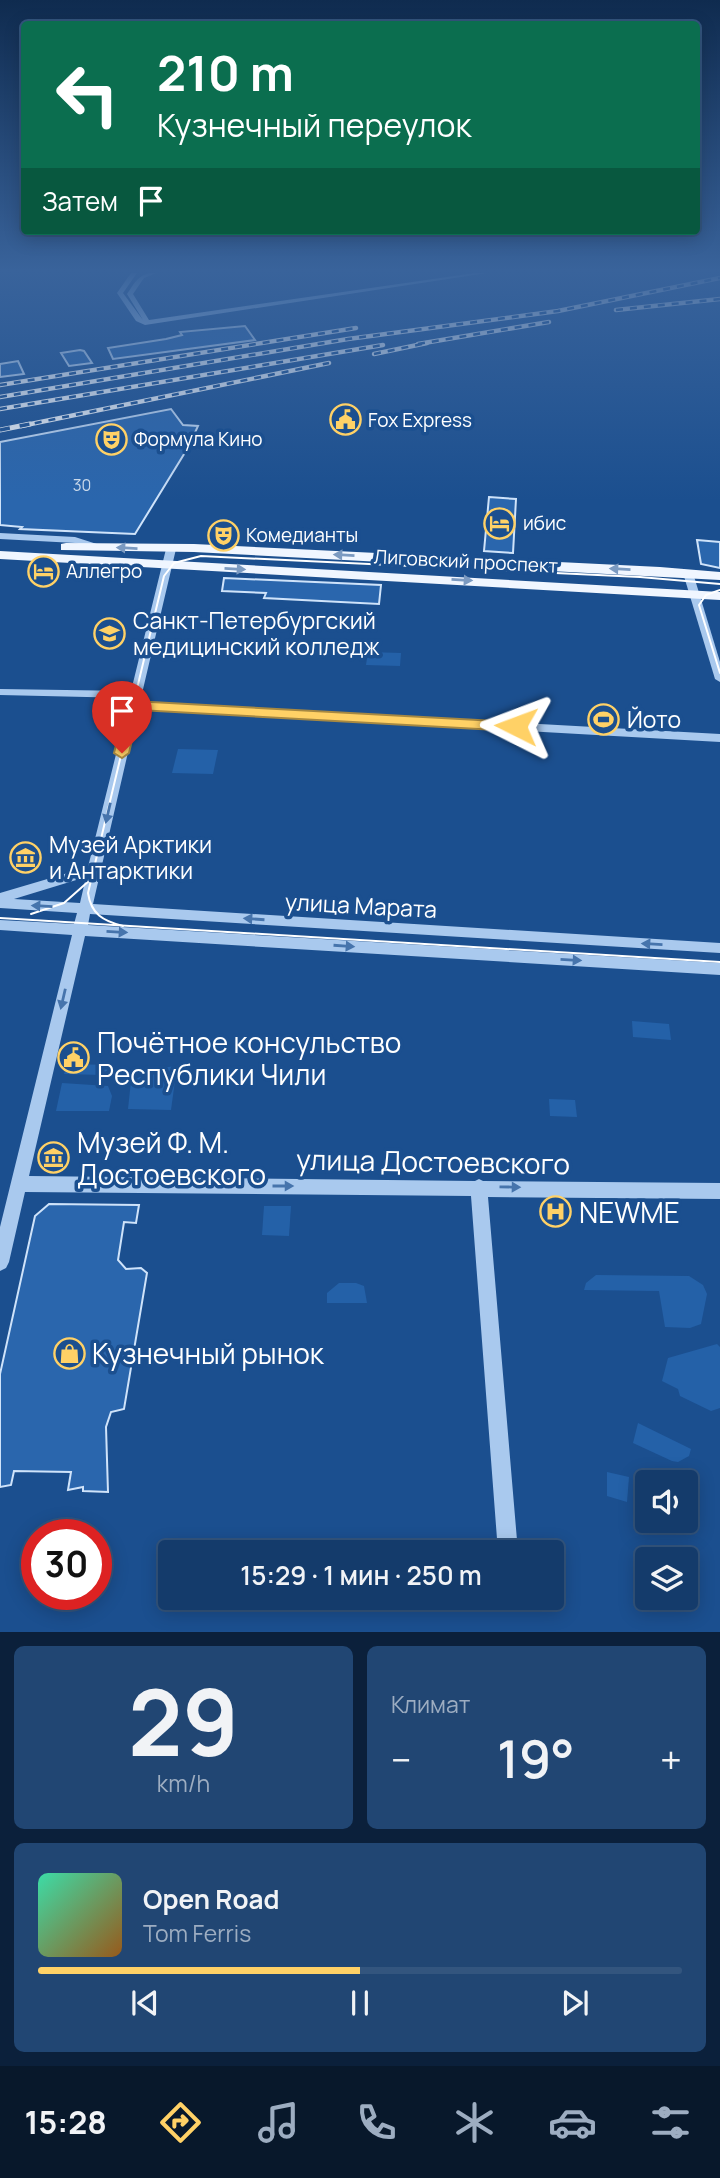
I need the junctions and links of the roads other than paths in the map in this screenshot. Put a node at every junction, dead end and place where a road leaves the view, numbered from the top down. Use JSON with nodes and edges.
{"nodes":[{"id":1,"x":0,"y":536,"type":"edge"},
{"id":2,"x":0,"y":543,"type":"edge"},
{"id":3,"x":98,"y":546,"type":"junction"},
{"id":4,"x":0,"y":555,"type":"edge"},
{"id":5,"x":169,"y":557,"type":"junction"},
{"id":6,"x":688,"y":573,"type":"junction"},
{"id":7,"x":720,"y":576,"type":"edge"},
{"id":8,"x":694,"y":593,"type":"junction"},
{"id":9,"x":720,"y":596,"type":"edge"},
{"id":10,"x":720,"y":679,"type":"edge"},
{"id":11,"x":0,"y":692,"type":"edge"},
{"id":12,"x":134,"y":700,"type":"junction"},
{"id":13,"x":720,"y":738,"type":"edge"},
{"id":14,"x":94,"y":870,"type":"junction"},
{"id":15,"x":0,"y":901,"type":"edge"},
{"id":16,"x":85,"y":908,"type":"junction"},
{"id":17,"x":0,"y":925,"type":"edge"},
{"id":18,"x":79,"y":930,"type":"junction"},
{"id":19,"x":720,"y":948,"type":"edge"},
{"id":20,"x":720,"y":969,"type":"edge"},
{"id":21,"x":19,"y":1184,"type":"junction"},
{"id":22,"x":479,"y":1187,"type":"junction"},
{"id":23,"x":720,"y":1191,"type":"edge"},
{"id":24,"x":0,"y":1262,"type":"edge"},
{"id":25,"x":507,"y":1540,"type":"edge"}],
"edges":[{"from":1,"to":3,"type":"street"},
{"from":2,"to":3,"type":"main road"},
{"from":5,"to":3,"type":"main road","one_way":true},
{"from":4,"to":5,"type":"main road","name":"Лиговский проспект"},
{"from":6,"to":5,"type":"main road","name":"Лиговский проспект","one_way":true},
{"from":5,"to":8,"type":"main road","name":"Лиговский проспект","one_way":true},
{"from":5,"to":12,"type":"street"},
{"from":6,"to":7,"type":"main road","name":"Лиговский проспект"},
{"from":6,"to":8,"type":"street"},
{"from":8,"to":9,"type":"main road","name":"Лиговский проспект"},
{"from":8,"to":10,"type":"street"},
{"from":11,"to":12,"type":"street"},
{"from":12,"to":13,"type":"street"},
{"from":12,"to":14,"type":"street","one_way":true},
{"from":14,"to":15,"type":"street","name":"улица Марата"},
{"from":14,"to":16,"type":"street"},
{"from":16,"to":15,"type":"street","name":"улица Марата","one_way":true},
{"from":16,"to":18,"type":"street"},
{"from":19,"to":16,"type":"street","name":"улица Марата","one_way":true},
{"from":17,"to":18,"type":"street","name":"улица Марата"},
{"from":18,"to":20,"type":"street","name":"улица Марата","one_way":true},
{"from":18,"to":21,"type":"street","one_way":true},
{"from":21,"to":22,"type":"street","name":"улица Достоевского","one_way":true},
{"from":21,"to":24,"type":"street"},
{"from":22,"to":23,"type":"street","name":"улица Достоевского","one_way":true},
{"from":22,"to":25,"type":"street"}]}
